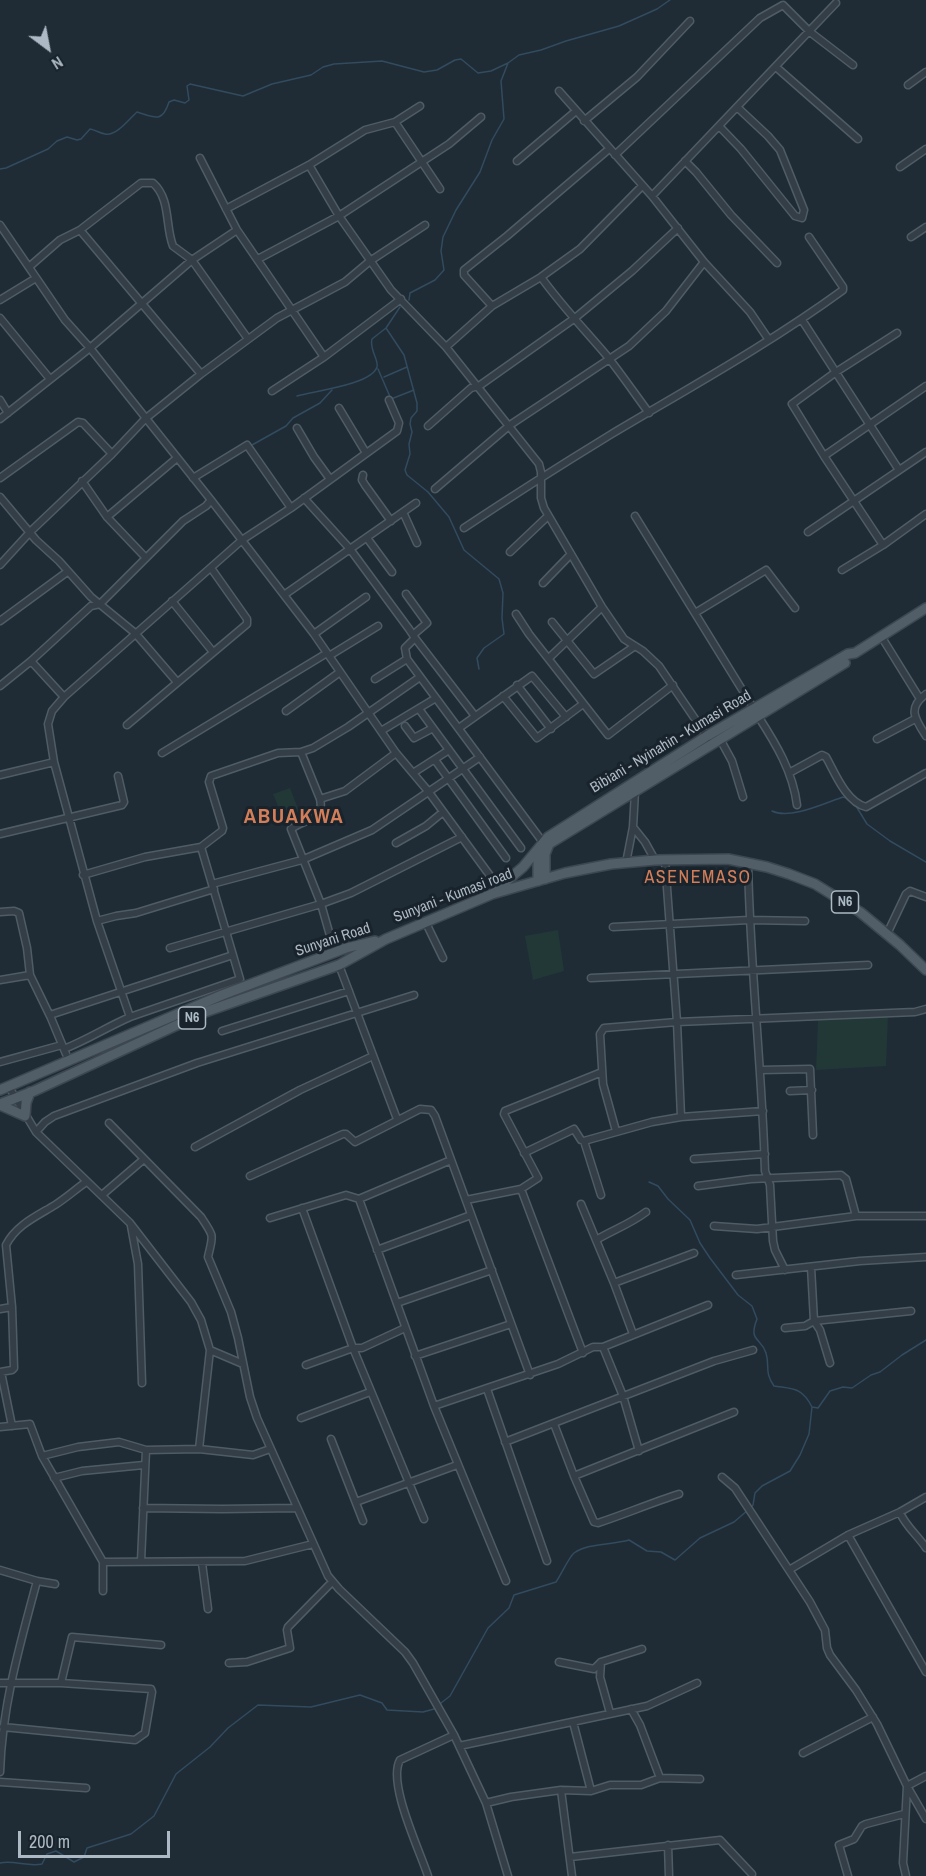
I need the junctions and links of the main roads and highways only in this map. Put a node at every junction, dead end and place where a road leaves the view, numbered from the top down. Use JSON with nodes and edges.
{"nodes":[{"id":1,"x":926,"y":608,"type":"edge"},
{"id":2,"x":713,"y":739,"type":"junction"},
{"id":3,"x":540,"y":845,"type":"junction"},
{"id":4,"x":545,"y":862,"type":"junction"},
{"id":5,"x":560,"y":874,"type":"junction"},
{"id":6,"x":541,"y":880,"type":"junction"},
{"id":7,"x":496,"y":891,"type":"junction"},
{"id":8,"x":386,"y":939,"type":"junction"},
{"id":9,"x":926,"y":970,"type":"edge"},
{"id":10,"x":5,"y":1089,"type":"edge"},
{"id":11,"x":30,"y":1092,"type":"junction"},
{"id":12,"x":0,"y":1104,"type":"edge"}],
"edges":[{"from":1,"to":2,"type":"main road","name":"Bibiani - Nyinahin - Kumasi Road"},
{"from":2,"to":3,"type":"main road","name":"Bibiani - Nyinahin - Kumasi Road"},
{"from":2,"to":4,"type":"main road","name":"Bibiani - Nyinahin - Kumasi Road"},
{"from":3,"to":6,"type":"main road"},
{"from":3,"to":7,"type":"main road","name":"Bibiani - Nyinahin - Kumasi Road"},
{"from":4,"to":5,"type":"main road"},
{"from":4,"to":6,"type":"main road","name":"Bibiani - Nyinahin - Kumasi Road"},
{"from":5,"to":6,"type":"main road","name":"Sunyani - Kumasi road","number":"N6"},
{"from":5,"to":9,"type":"main road","name":"Sunyani - Kumasi road","number":"N6"},
{"from":6,"to":7,"type":"main road","name":"Sunyani - Kumasi road","number":"N6"},
{"from":7,"to":8,"type":"main road","name":"Sunyani - Kumasi road","number":"N6"},
{"from":8,"to":10,"type":"main road","name":"Sunyani Road","number":"N6"},
{"from":8,"to":11,"type":"main road","name":"Sunyani Road","number":"N6"},
{"from":11,"to":12,"type":"main road","name":"Sunyani Road","number":"N6"},
{"from":11,"to":12,"type":"main road"}]}
